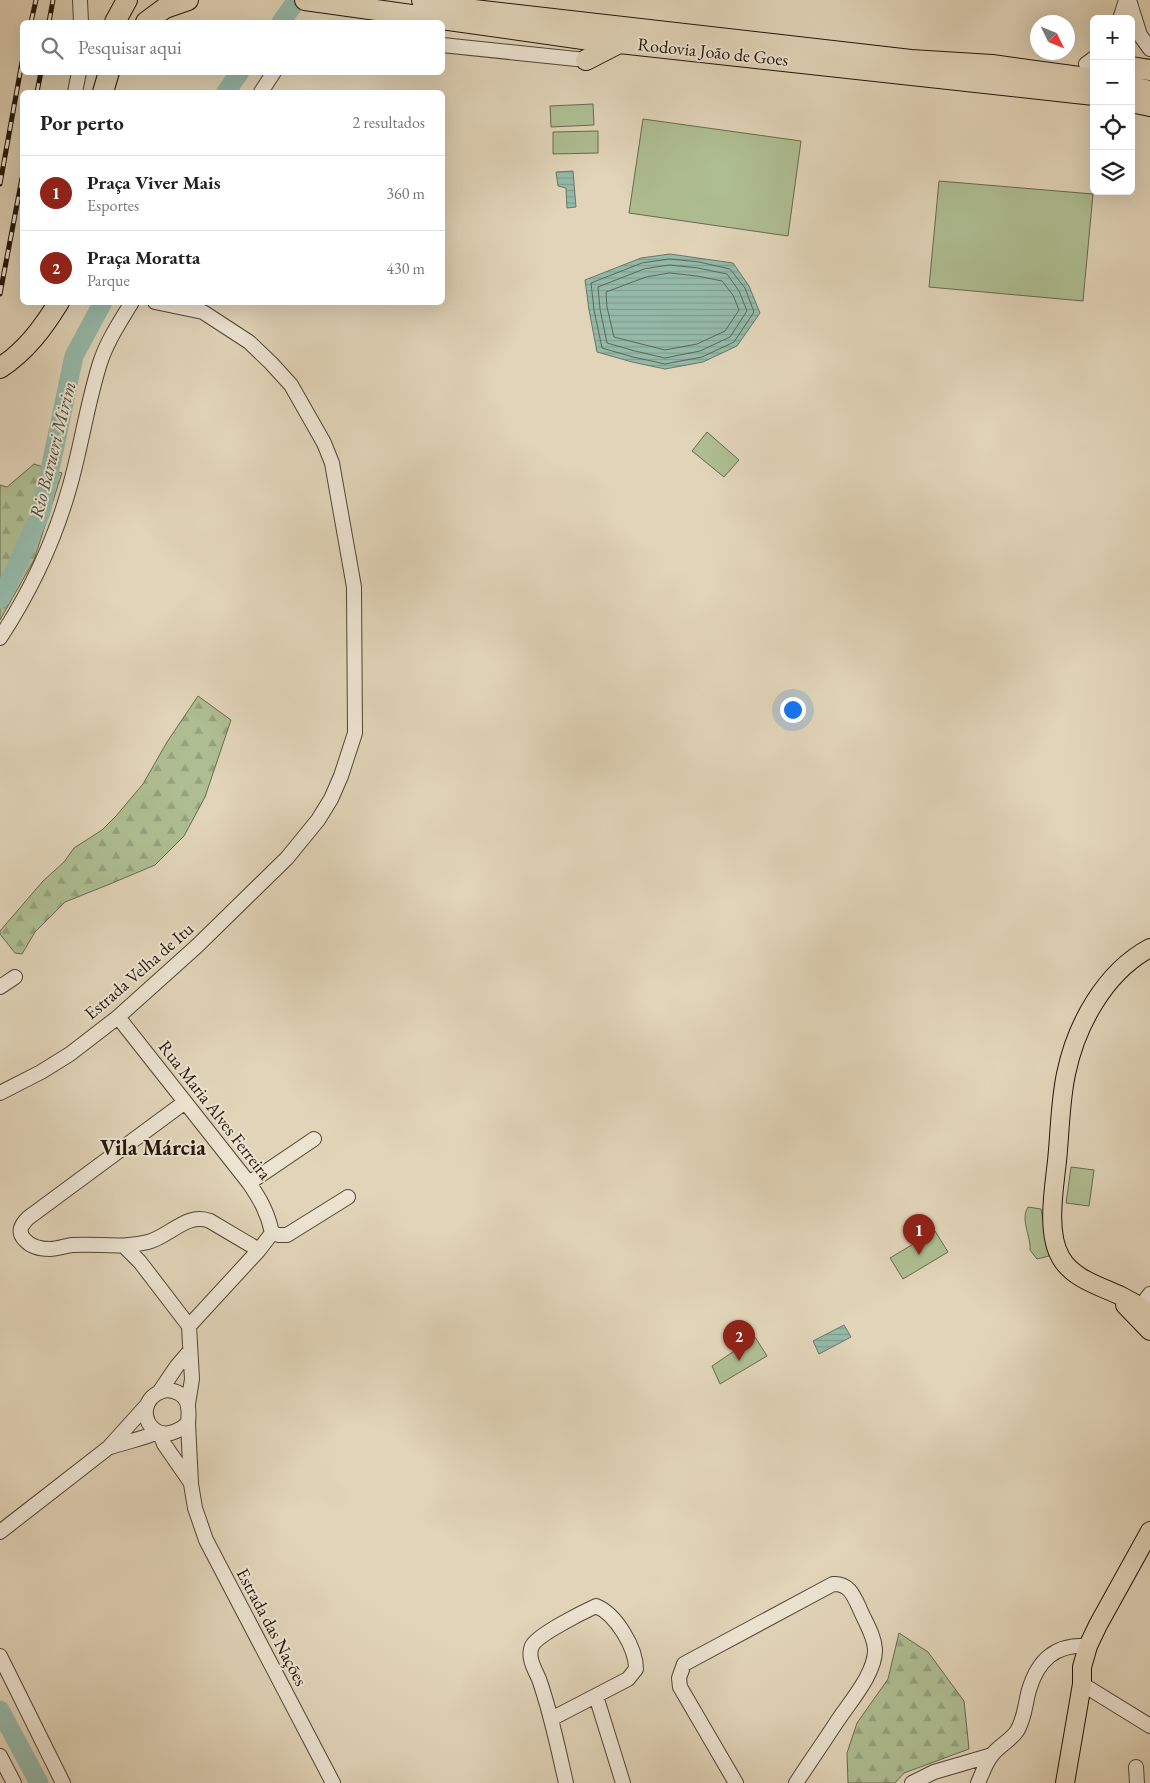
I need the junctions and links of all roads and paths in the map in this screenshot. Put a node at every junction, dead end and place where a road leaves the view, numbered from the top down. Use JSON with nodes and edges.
{"nodes":[{"id":1,"x":80,"y":0,"type":"edge"},
{"id":2,"x":118,"y":0,"type":"edge"},
{"id":3,"x":127,"y":0,"type":"edge"},
{"id":4,"x":188,"y":0,"type":"edge"},
{"id":5,"x":422,"y":0,"type":"edge"},
{"id":6,"x":1128,"y":0,"type":"edge"},
{"id":7,"x":325,"y":2,"type":"edge"},
{"id":8,"x":1122,"y":15,"type":"edge"},
{"id":9,"x":82,"y":20,"type":"edge"},
{"id":10,"x":113,"y":20,"type":"edge"},
{"id":11,"x":114,"y":20,"type":"edge"},
{"id":12,"x":149,"y":20,"type":"edge"},
{"id":13,"x":583,"y":39,"type":"junction"},
{"id":14,"x":622,"y":42,"type":"junction"},
{"id":15,"x":445,"y":45,"type":"edge"},
{"id":16,"x":1150,"y":48,"type":"edge"},
{"id":17,"x":580,"y":59,"type":"junction"},
{"id":18,"x":1090,"y":67,"type":"edge"},
{"id":19,"x":1135,"y":68,"type":"edge"},
{"id":20,"x":1150,"y":70,"type":"edge"},
{"id":21,"x":78,"y":75,"type":"edge"},
{"id":22,"x":96,"y":75,"type":"edge"},
{"id":23,"x":108,"y":75,"type":"edge"},
{"id":24,"x":272,"y":75,"type":"edge"},
{"id":25,"x":1135,"y":88,"type":"edge"},
{"id":26,"x":76,"y":90,"type":"edge"},
{"id":27,"x":92,"y":90,"type":"edge"},
{"id":28,"x":104,"y":90,"type":"edge"},
{"id":29,"x":262,"y":90,"type":"edge"},
{"id":30,"x":1150,"y":91,"type":"edge"},
{"id":31,"x":1090,"y":95,"type":"edge"},
{"id":32,"x":1135,"y":103,"type":"edge"},
{"id":33,"x":1150,"y":106,"type":"edge"},
{"id":34,"x":57,"y":305,"type":"edge"},
{"id":35,"x":130,"y":305,"type":"edge"},
{"id":36,"x":169,"y":305,"type":"edge"},
{"id":37,"x":0,"y":368,"type":"edge"},
{"id":38,"x":0,"y":638,"type":"edge"},
{"id":39,"x":1150,"y":948,"type":"edge"},
{"id":40,"x":15,"y":977,"type":"dead end"},
{"id":41,"x":0,"y":987,"type":"edge"},
{"id":42,"x":118,"y":1017,"type":"junction"},
{"id":43,"x":0,"y":1093,"type":"edge"},
{"id":44,"x":185,"y":1102,"type":"junction"},
{"id":45,"x":314,"y":1139,"type":"dead end"},
{"id":46,"x":249,"y":1183,"type":"junction"},
{"id":47,"x":348,"y":1197,"type":"dead end"},
{"id":48,"x":272,"y":1233,"type":"junction"},
{"id":49,"x":125,"y":1247,"type":"junction"},
{"id":50,"x":259,"y":1250,"type":"junction"},
{"id":51,"x":1108,"y":1290,"type":"junction"},
{"id":52,"x":1147,"y":1305,"type":"edge"},
{"id":53,"x":189,"y":1326,"type":"junction"},
{"id":54,"x":1150,"y":1331,"type":"edge"},
{"id":55,"x":189,"y":1352,"type":"junction"},
{"id":56,"x":160,"y":1391,"type":"junction"},
{"id":57,"x":188,"y":1404,"type":"junction"},
{"id":58,"x":147,"y":1405,"type":"junction"},
{"id":59,"x":188,"y":1424,"type":"junction"},
{"id":60,"x":159,"y":1433,"type":"junction"},
{"id":61,"x":108,"y":1448,"type":"junction"},
{"id":62,"x":191,"y":1484,"type":"junction"},
{"id":63,"x":1150,"y":1531,"type":"edge"},
{"id":64,"x":0,"y":1532,"type":"edge"},
{"id":65,"x":1088,"y":1646,"type":"junction"},
{"id":66,"x":0,"y":1656,"type":"edge"},
{"id":67,"x":1082,"y":1684,"type":"junction"},
{"id":68,"x":596,"y":1696,"type":"junction"},
{"id":69,"x":551,"y":1719,"type":"junction"},
{"id":70,"x":1150,"y":1726,"type":"edge"},
{"id":71,"x":992,"y":1755,"type":"junction"},
{"id":72,"x":0,"y":1756,"type":"edge"},
{"id":73,"x":1136,"y":1767,"type":"dead end"},
{"id":74,"x":14,"y":1783,"type":"edge"},
{"id":75,"x":63,"y":1783,"type":"edge"},
{"id":76,"x":333,"y":1783,"type":"edge"},
{"id":77,"x":566,"y":1783,"type":"edge"},
{"id":78,"x":623,"y":1783,"type":"edge"},
{"id":79,"x":736,"y":1783,"type":"edge"},
{"id":80,"x":796,"y":1783,"type":"edge"},
{"id":81,"x":912,"y":1783,"type":"edge"},
{"id":82,"x":978,"y":1783,"type":"edge"},
{"id":83,"x":1065,"y":1783,"type":"edge"},
{"id":84,"x":1137,"y":1783,"type":"edge"}],
"edges":[{"from":1,"to":9,"type":"street"},
{"from":2,"to":10,"type":"highway"},
{"from":3,"to":11,"type":"highway"},
{"from":4,"to":12,"type":"highway"},
{"from":5,"to":18,"type":"highway","name":"Rodovia João de Goes"},
{"from":6,"to":8,"type":"street"},
{"from":6,"to":16,"type":"street"},
{"from":7,"to":13,"type":"highway","name":"Rodovia João de Goes"},
{"from":13,"to":14,"type":"highway","name":"Rodovia João de Goes"},
{"from":13,"to":17,"type":"highway"},
{"from":14,"to":17,"type":"highway"},
{"from":14,"to":31,"type":"highway","name":"Rodovia João de Goes"},
{"from":15,"to":17,"type":"street"},
{"from":19,"to":20,"type":"highway"},
{"from":21,"to":26,"type":"street"},
{"from":22,"to":27,"type":"highway"},
{"from":23,"to":28,"type":"highway"},
{"from":24,"to":29,"type":"street"},
{"from":25,"to":30,"type":"highway"},
{"from":32,"to":33,"type":"highway"},
{"from":34,"to":37,"type":"highway"},
{"from":35,"to":38,"type":"street"},
{"from":36,"to":42,"type":"street","name":"Estrada Velha de Itu"},
{"from":39,"to":51,"type":"main road"},
{"from":40,"to":41,"type":"street"},
{"from":42,"to":43,"type":"street","name":"Estrada Velha de Itu"},
{"from":42,"to":44,"type":"street","name":"Rua Maria Alves Ferreira"},
{"from":44,"to":46,"type":"street","name":"Rua Maria Alves Ferreira"},
{"from":44,"to":49,"type":"street"},
{"from":45,"to":46,"type":"street"},
{"from":46,"to":48,"type":"street","name":"Rua Maria Alves Ferreira"},
{"from":47,"to":48,"type":"street"},
{"from":48,"to":50,"type":"street"},
{"from":49,"to":50,"type":"street"},
{"from":49,"to":53,"type":"street"},
{"from":50,"to":53,"type":"street"},
{"from":51,"to":52,"type":"main road"},
{"from":51,"to":54,"type":"main road"},
{"from":53,"to":55,"type":"street"},
{"from":55,"to":56,"type":"street"},
{"from":55,"to":57,"type":"street"},
{"from":56,"to":57,"type":"street"},
{"from":56,"to":58,"type":"street"},
{"from":57,"to":59,"type":"street"},
{"from":58,"to":60,"type":"street"},
{"from":58,"to":61,"type":"street"},
{"from":59,"to":60,"type":"street"},
{"from":59,"to":62,"type":"street","name":"Estrada das Nações"},
{"from":60,"to":61,"type":"street"},
{"from":60,"to":62,"type":"street","name":"Estrada das Nações"},
{"from":61,"to":64,"type":"street"},
{"from":62,"to":76,"type":"street","name":"Estrada das Nações"},
{"from":63,"to":65,"type":"main road"},
{"from":65,"to":67,"type":"main road"},
{"from":65,"to":71,"type":"street"},
{"from":66,"to":75,"type":"street"},
{"from":67,"to":70,"type":"street"},
{"from":67,"to":83,"type":"main road"},
{"from":68,"to":69,"type":"street"},
{"from":68,"to":69,"type":"street"},
{"from":68,"to":78,"type":"street"},
{"from":69,"to":77,"type":"street"},
{"from":71,"to":81,"type":"street"},
{"from":71,"to":82,"type":"street"},
{"from":72,"to":74,"type":"street"},
{"from":73,"to":84,"type":"street"},
{"from":79,"to":80,"type":"street"}]}
